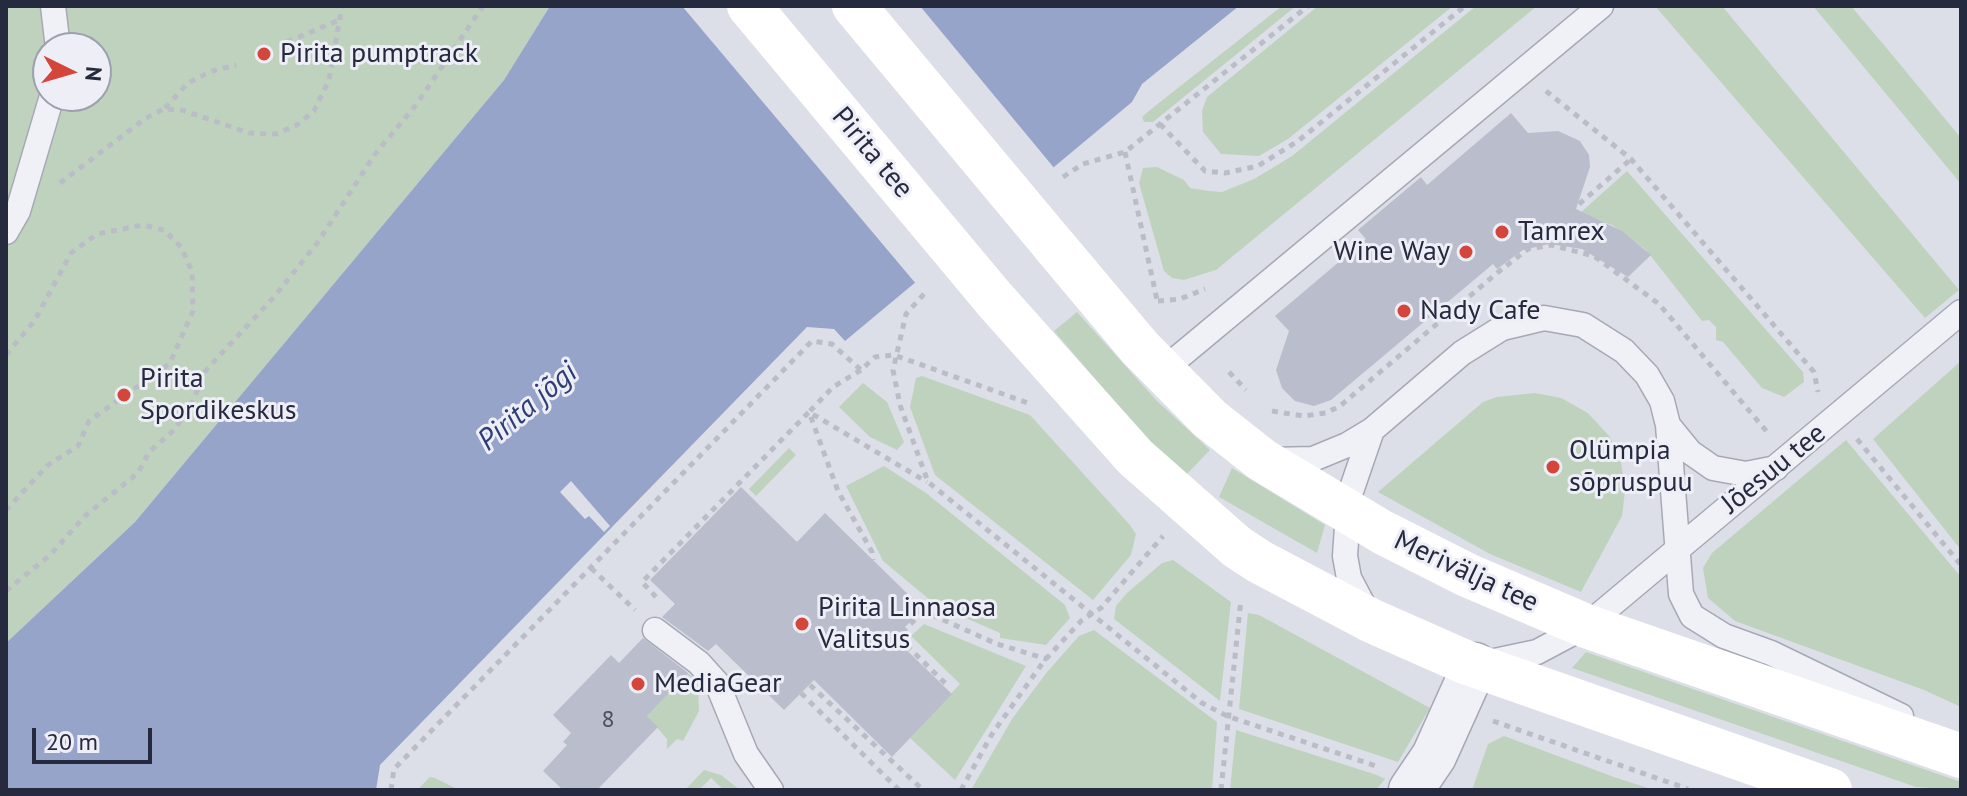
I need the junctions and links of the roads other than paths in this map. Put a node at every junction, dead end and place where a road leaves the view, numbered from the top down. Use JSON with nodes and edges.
{"nodes":[{"id":1,"x":53,"y":6,"type":"edge"},
{"id":2,"x":749,"y":6,"type":"edge"},
{"id":3,"x":854,"y":6,"type":"edge"},
{"id":4,"x":1601,"y":6,"type":"edge"},
{"id":5,"x":56,"y":32,"type":"edge"},
{"id":6,"x":47,"y":112,"type":"edge"},
{"id":7,"x":12,"y":221,"type":"edge"},
{"id":8,"x":1961,"y":312,"type":"edge"},
{"id":9,"x":1162,"y":371,"type":"junction"},
{"id":10,"x":1668,"y":425,"type":"junction"},
{"id":11,"x":1372,"y":430,"type":"junction"},
{"id":12,"x":1262,"y":460,"type":"junction"},
{"id":13,"x":1779,"y":468,"type":"junction"},
{"id":14,"x":1346,"y":512,"type":"junction"},
{"id":15,"x":1676,"y":549,"type":"junction"},
{"id":16,"x":1372,"y":621,"type":"junction"},
{"id":17,"x":1586,"y":626,"type":"junction"},
{"id":18,"x":655,"y":630,"type":"road end"},
{"id":19,"x":1475,"y":665,"type":"junction"},
{"id":20,"x":1961,"y":744,"type":"edge"},
{"id":21,"x":1961,"y":756,"type":"edge"},
{"id":22,"x":1401,"y":781,"type":"edge"},
{"id":23,"x":771,"y":790,"type":"edge"},
{"id":24,"x":1830,"y":790,"type":"edge"}],
"edges":[{"from":1,"to":5,"type":"lane"},
{"from":2,"to":16,"type":"main road","name":"Pirita tee","bridge":true},
{"from":3,"to":9,"type":"main road","name":"Merivälja tee","bridge":true},
{"from":4,"to":9,"type":"lane"},
{"from":6,"to":7,"type":"lane"},
{"from":8,"to":13,"type":"lane","name":"Jõesuu tee"},
{"from":9,"to":12,"type":"main road","name":"Merivälja tee"},
{"from":10,"to":11,"type":"lane"},
{"from":10,"to":13,"type":"lane"},
{"from":10,"to":15,"type":"lane"},
{"from":11,"to":12,"type":"lane"},
{"from":11,"to":14,"type":"lane"},
{"from":12,"to":14,"type":"main road","name":"Merivälja tee"},
{"from":13,"to":15,"type":"lane","name":"Jõesuu tee"},
{"from":14,"to":16,"type":"lane"},
{"from":14,"to":17,"type":"main road","name":"Merivälja tee"},
{"from":15,"to":17,"type":"lane","name":"Jõesuu tee"},
{"from":15,"to":20,"type":"lane"},
{"from":16,"to":19,"type":"main road"},
{"from":17,"to":19,"type":"lane","name":"Jõesuu tee"},
{"from":17,"to":21,"type":"main road","name":"Merivälja tee"},
{"from":18,"to":23,"type":"lane"},
{"from":19,"to":22,"type":"street"},
{"from":19,"to":24,"type":"main road"}]}
